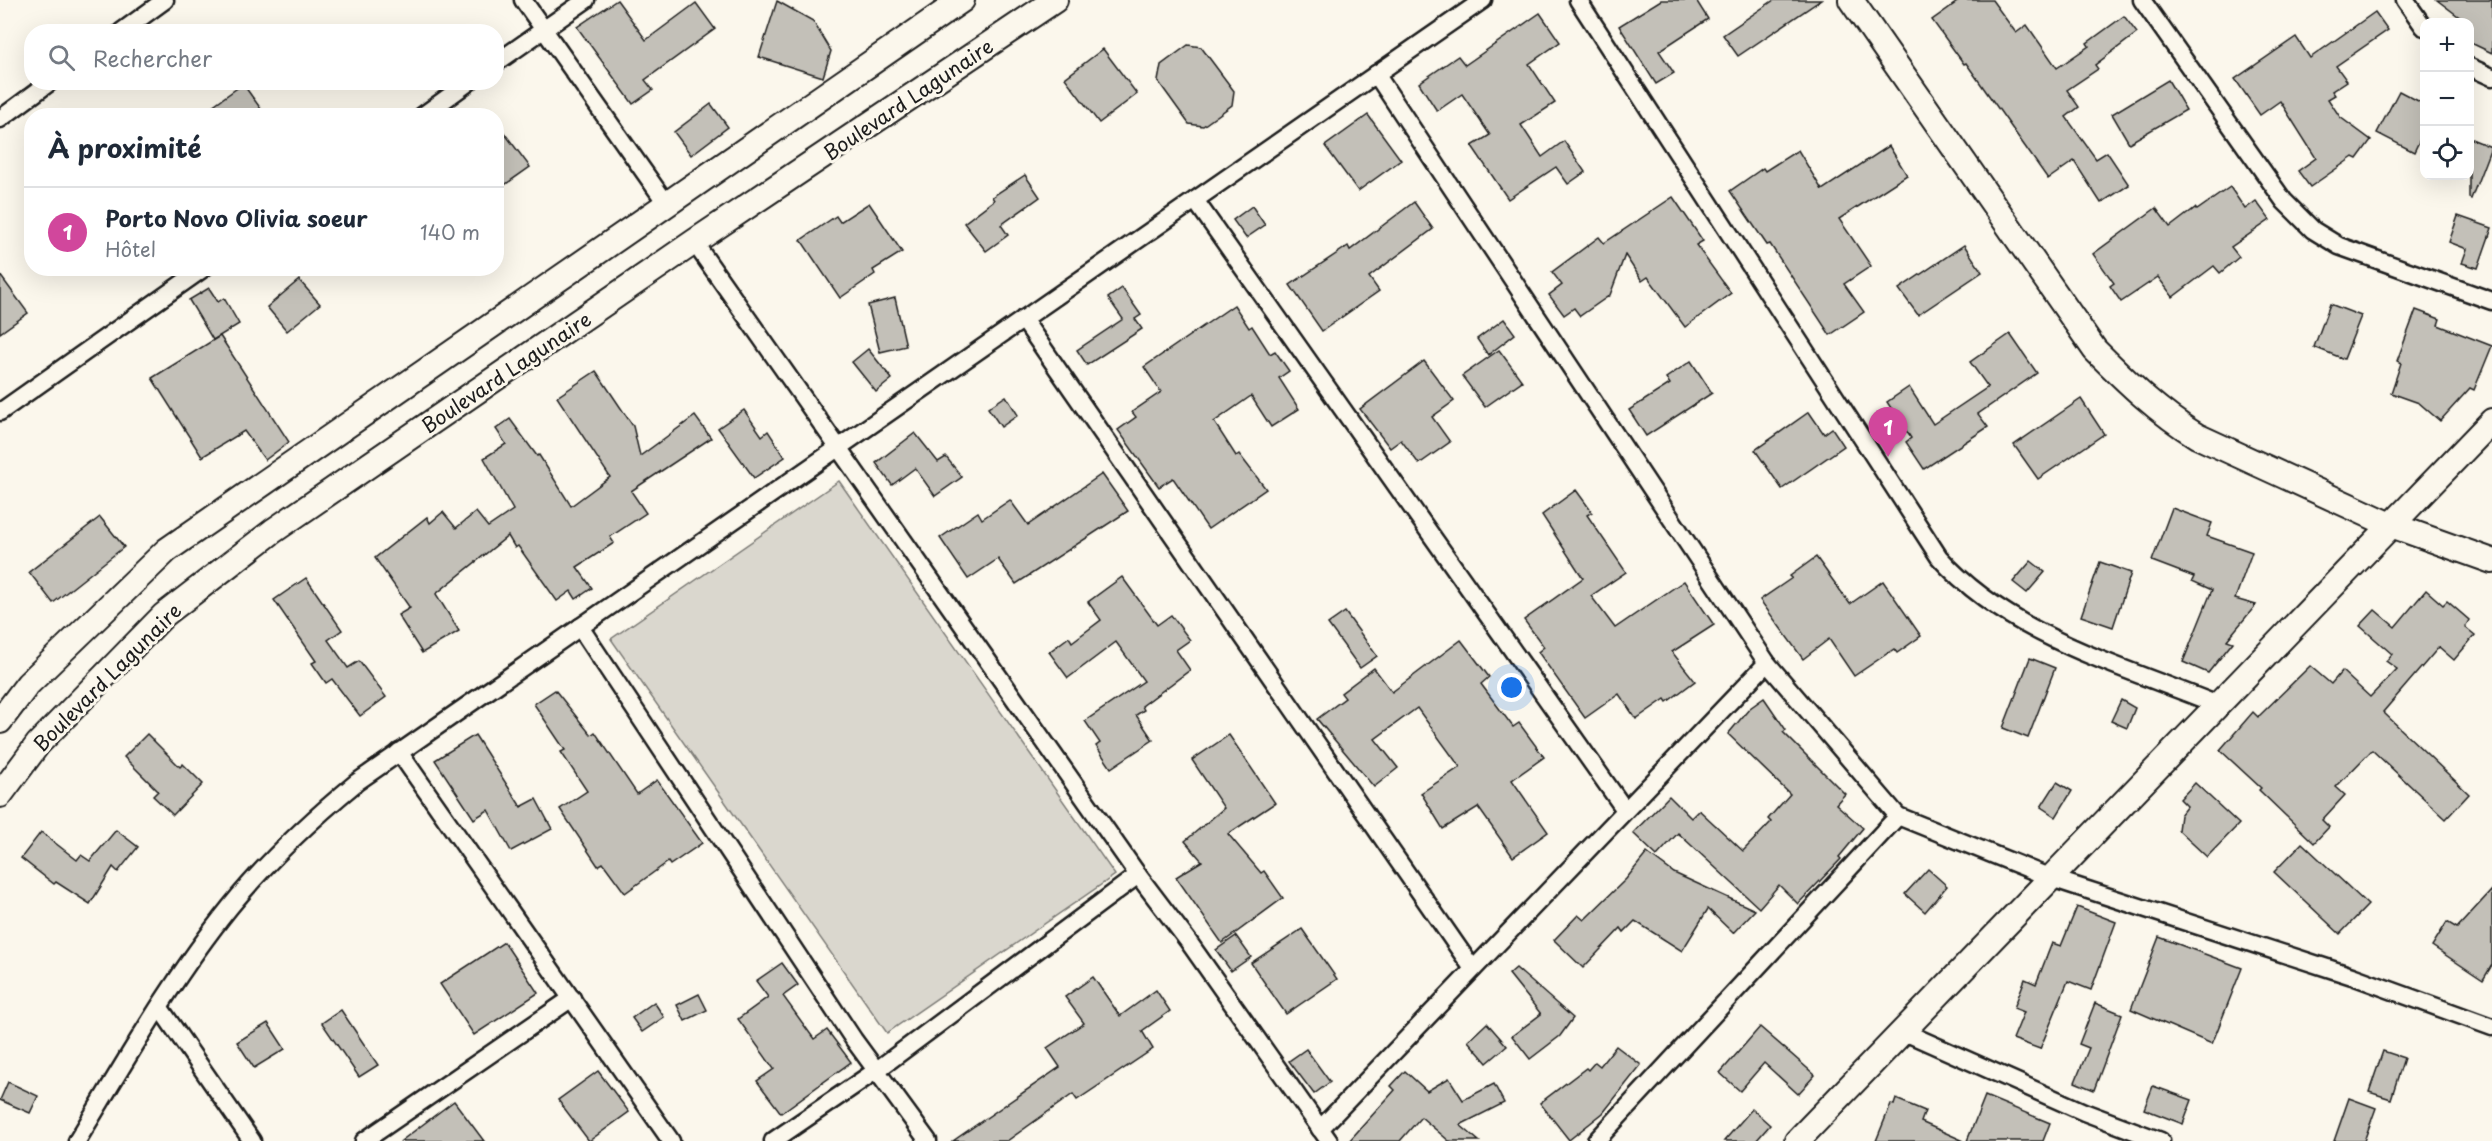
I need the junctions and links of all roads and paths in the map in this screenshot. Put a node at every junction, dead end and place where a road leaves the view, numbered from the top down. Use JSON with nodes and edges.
{"nodes":[{"id":1,"x":165,"y":0,"type":"edge"},
{"id":2,"x":523,"y":0,"type":"edge"},
{"id":3,"x":586,"y":0,"type":"edge"},
{"id":4,"x":962,"y":0,"type":"edge"},
{"id":5,"x":1055,"y":0,"type":"edge"},
{"id":6,"x":1483,"y":0,"type":"edge"},
{"id":7,"x":1578,"y":0,"type":"edge"},
{"id":8,"x":1851,"y":0,"type":"edge"},
{"id":9,"x":2142,"y":0,"type":"edge"},
{"id":10,"x":2405,"y":0,"type":"edge"},
{"id":11,"x":2420,"y":21,"type":"edge"},
{"id":12,"x":132,"y":24,"type":"edge"},
{"id":13,"x":544,"y":30,"type":"junction"},
{"id":14,"x":504,"y":58,"type":"edge"},
{"id":15,"x":2474,"y":69,"type":"edge"},
{"id":16,"x":1376,"y":74,"type":"junction"},
{"id":17,"x":2492,"y":77,"type":"edge"},
{"id":18,"x":39,"y":90,"type":"edge"},
{"id":19,"x":458,"y":90,"type":"edge"},
{"id":20,"x":433,"y":108,"type":"edge"},
{"id":21,"x":0,"y":118,"type":"edge"},
{"id":22,"x":1195,"y":200,"type":"junction"},
{"id":23,"x":666,"y":203,"type":"junction"},
{"id":24,"x":694,"y":242,"type":"junction"},
{"id":25,"x":193,"y":276,"type":"edge"},
{"id":26,"x":2492,"y":301,"type":"edge"},
{"id":27,"x":1023,"y":319,"type":"junction"},
{"id":28,"x":0,"y":412,"type":"edge"},
{"id":29,"x":2492,"y":421,"type":"edge"},
{"id":30,"x":839,"y":447,"type":"junction"},
{"id":31,"x":2391,"y":525,"type":"junction"},
{"id":32,"x":2492,"y":561,"type":"edge"},
{"id":33,"x":580,"y":627,"type":"junction"},
{"id":34,"x":1767,"y":663,"type":"junction"},
{"id":35,"x":2218,"y":705,"type":"junction"},
{"id":36,"x":0,"y":721,"type":"edge"},
{"id":37,"x":399,"y":752,"type":"junction"},
{"id":38,"x":0,"y":795,"type":"edge"},
{"id":39,"x":1625,"y":810,"type":"junction"},
{"id":40,"x":1898,"y":816,"type":"junction"},
{"id":41,"x":1138,"y":875,"type":"junction"},
{"id":42,"x":2050,"y":878,"type":"junction"},
{"id":43,"x":1473,"y":969,"type":"junction"},
{"id":44,"x":572,"y":998,"type":"junction"},
{"id":45,"x":160,"y":1008,"type":"junction"},
{"id":46,"x":2492,"y":1027,"type":"edge"},
{"id":47,"x":1902,"y":1031,"type":"junction"},
{"id":48,"x":877,"y":1070,"type":"junction"},
{"id":49,"x":1324,"y":1135,"type":"edge"},
{"id":50,"x":77,"y":1141,"type":"edge"},
{"id":51,"x":252,"y":1141,"type":"edge"},
{"id":52,"x":364,"y":1141,"type":"edge"},
{"id":53,"x":671,"y":1141,"type":"edge"},
{"id":54,"x":773,"y":1141,"type":"edge"},
{"id":55,"x":927,"y":1141,"type":"edge"},
{"id":56,"x":1596,"y":1141,"type":"edge"},
{"id":57,"x":1797,"y":1141,"type":"edge"},
{"id":58,"x":2161,"y":1141,"type":"edge"}],
"edges":[{"from":1,"to":12,"type":"street"},
{"from":2,"to":13,"type":"street"},
{"from":3,"to":13,"type":"street"},
{"from":4,"to":23,"type":"main road"},
{"from":5,"to":24,"type":"main road","name":"Boulevard Lagunaire"},
{"from":6,"to":16,"type":"street"},
{"from":7,"to":35,"type":"street"},
{"from":8,"to":31,"type":"main road"},
{"from":9,"to":26,"type":"street"},
{"from":10,"to":11,"type":"street"},
{"from":13,"to":14,"type":"street"},
{"from":13,"to":23,"type":"street"},
{"from":15,"to":17,"type":"street"},
{"from":16,"to":22,"type":"street"},
{"from":16,"to":34,"type":"street"},
{"from":18,"to":21,"type":"street"},
{"from":19,"to":20,"type":"street"},
{"from":22,"to":27,"type":"street"},
{"from":22,"to":39,"type":"street"},
{"from":23,"to":36,"type":"main road"},
{"from":24,"to":30,"type":"street"},
{"from":24,"to":38,"type":"main road","name":"Boulevard Lagunaire"},
{"from":25,"to":28,"type":"street"},
{"from":27,"to":30,"type":"street"},
{"from":27,"to":43,"type":"street"},
{"from":29,"to":31,"type":"main road"},
{"from":30,"to":33,"type":"street"},
{"from":30,"to":41,"type":"street"},
{"from":31,"to":32,"type":"main road"},
{"from":31,"to":35,"type":"main road"},
{"from":33,"to":37,"type":"street"},
{"from":33,"to":48,"type":"street"},
{"from":34,"to":39,"type":"street"},
{"from":34,"to":40,"type":"street"},
{"from":35,"to":42,"type":"main road"},
{"from":37,"to":44,"type":"street"},
{"from":37,"to":45,"type":"street"},
{"from":39,"to":43,"type":"street"},
{"from":40,"to":42,"type":"street"},
{"from":40,"to":56,"type":"street"},
{"from":41,"to":48,"type":"street"},
{"from":41,"to":49,"type":"street"},
{"from":42,"to":46,"type":"street"},
{"from":42,"to":47,"type":"main road"},
{"from":43,"to":49,"type":"street"},
{"from":44,"to":52,"type":"street"},
{"from":44,"to":53,"type":"street"},
{"from":45,"to":50,"type":"street"},
{"from":45,"to":51,"type":"street"},
{"from":47,"to":57,"type":"main road"},
{"from":47,"to":58,"type":"street"},
{"from":48,"to":54,"type":"street"},
{"from":48,"to":55,"type":"street"}]}
